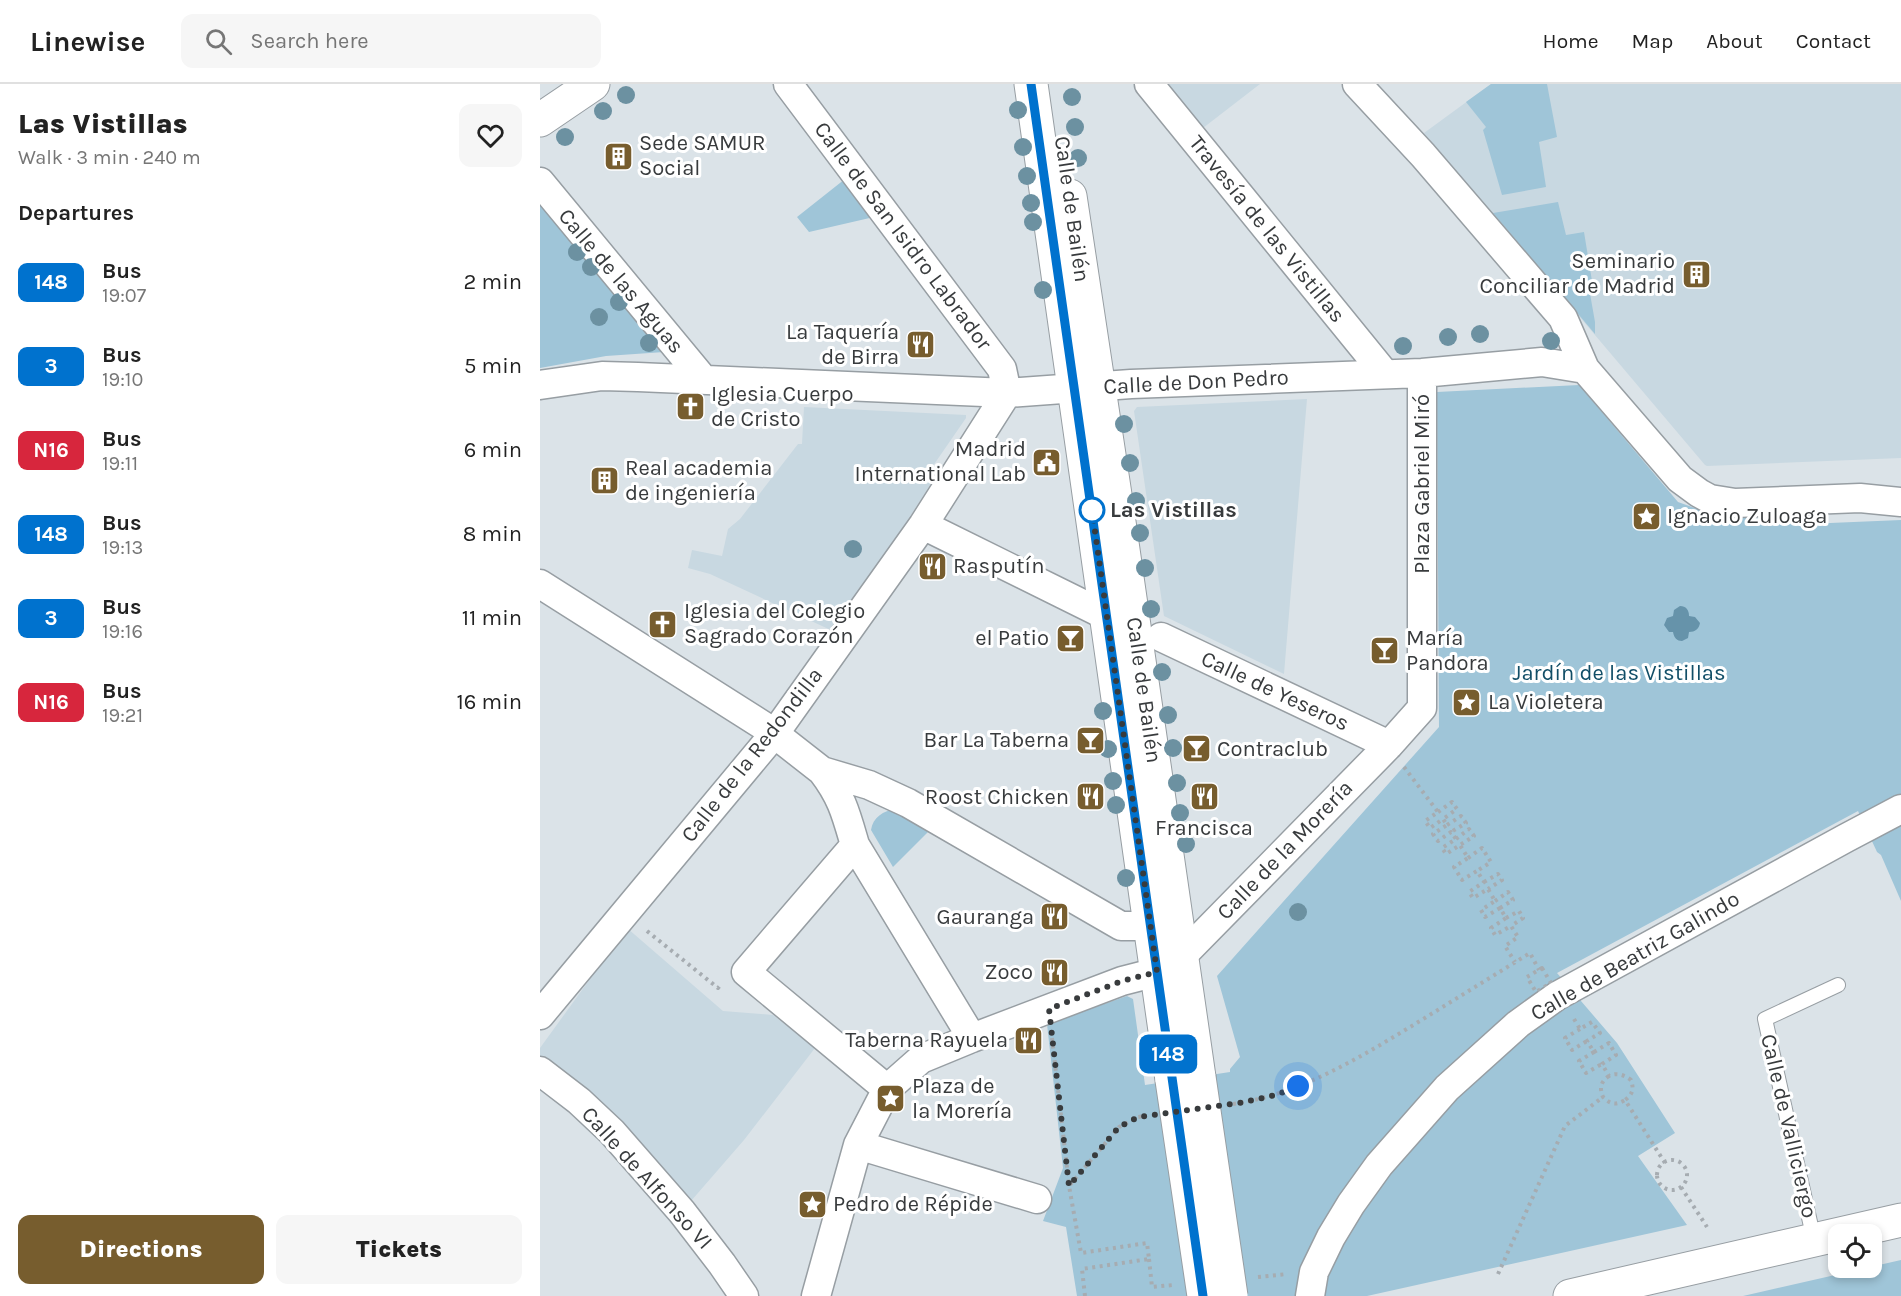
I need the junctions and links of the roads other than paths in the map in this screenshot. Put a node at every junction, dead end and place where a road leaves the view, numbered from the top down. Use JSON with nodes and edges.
{"nodes":[{"id":1,"x":593,"y":84,"type":"edge"},
{"id":2,"x":788,"y":84,"type":"edge"},
{"id":3,"x":1031,"y":84,"type":"edge"},
{"id":4,"x":1053,"y":84,"type":"edge"},
{"id":5,"x":1149,"y":84,"type":"edge"},
{"id":6,"x":1357,"y":84,"type":"edge"},
{"id":7,"x":540,"y":120,"type":"edge"},
{"id":8,"x":540,"y":182,"type":"edge"},
{"id":9,"x":1585,"y":369,"type":"junction"},
{"id":10,"x":1385,"y":374,"type":"junction"},
{"id":11,"x":1422,"y":374,"type":"junction"},
{"id":12,"x":703,"y":379,"type":"junction"},
{"id":13,"x":540,"y":385,"type":"edge"},
{"id":14,"x":1086,"y":388,"type":"junction"},
{"id":15,"x":1006,"y":393,"type":"junction"},
{"id":16,"x":1901,"y":502,"type":"edge"},
{"id":17,"x":923,"y":525,"type":"junction"},
{"id":18,"x":540,"y":584,"type":"edge"},
{"id":19,"x":1107,"y":616,"type":"junction"},
{"id":20,"x":1161,"y":637,"type":"dead end"},
{"id":21,"x":774,"y":733,"type":"junction"},
{"id":22,"x":1389,"y":745,"type":"junction"},
{"id":23,"x":822,"y":771,"type":"junction"},
{"id":24,"x":1901,"y":810,"type":"edge"},
{"id":25,"x":855,"y":845,"type":"junction"},
{"id":26,"x":1151,"y":926,"type":"junction"},
{"id":27,"x":1169,"y":964,"type":"junction"},
{"id":28,"x":1838,"y":985,"type":"dead end"},
{"id":29,"x":540,"y":1015,"type":"edge"},
{"id":30,"x":972,"y":1038,"type":"junction"},
{"id":31,"x":540,"y":1071,"type":"edge"},
{"id":32,"x":1185,"y":1079,"type":"junction"},
{"id":33,"x":887,"y":1089,"type":"junction"},
{"id":34,"x":858,"y":1145,"type":"junction"},
{"id":35,"x":1037,"y":1199,"type":"dead end"},
{"id":36,"x":1901,"y":1220,"type":"edge"},
{"id":37,"x":1814,"y":1240,"type":"junction"},
{"id":38,"x":744,"y":1296,"type":"edge"},
{"id":39,"x":816,"y":1296,"type":"edge"},
{"id":40,"x":1204,"y":1296,"type":"edge"},
{"id":41,"x":1231,"y":1296,"type":"edge"},
{"id":42,"x":1310,"y":1296,"type":"edge"},
{"id":43,"x":1570,"y":1296,"type":"edge"}],
"edges":[{"from":1,"to":7,"type":"main road"},
{"from":2,"to":15,"type":"street","name":"Calle de San Isidro Labrador"},
{"from":3,"to":14,"type":"main road","name":"Calle de Bailén"},
{"from":4,"to":14,"type":"main road","name":"Calle de Bailén"},
{"from":5,"to":10,"type":"street","name":"Travesía de las Vistillas"},
{"from":6,"to":9,"type":"street"},
{"from":8,"to":12,"type":"street","name":"Calle de las Aguas"},
{"from":9,"to":11,"type":"street","name":"Plaza Gabriel Miró"},
{"from":9,"to":16,"type":"street"},
{"from":10,"to":11,"type":"street","name":"Calle de Don Pedro"},
{"from":10,"to":14,"type":"street","name":"Calle de Don Pedro"},
{"from":11,"to":22,"type":"street","name":"Plaza Gabriel Miró"},
{"from":12,"to":13,"type":"street","name":"Calle de Don Pedro"},
{"from":12,"to":15,"type":"street","name":"Calle de Don Pedro"},
{"from":14,"to":15,"type":"street","name":"Calle de Don Pedro"},
{"from":14,"to":19,"type":"main road","name":"Calle de Bailén"},
{"from":14,"to":27,"type":"main road","name":"Calle de Bailén"},
{"from":15,"to":17,"type":"street","name":"Calle de la Redondilla"},
{"from":17,"to":19,"type":"street"},
{"from":17,"to":21,"type":"street","name":"Calle de la Redondilla"},
{"from":18,"to":21,"type":"street"},
{"from":19,"to":26,"type":"main road","name":"Calle de Bailén"},
{"from":20,"to":22,"type":"street","name":"Calle de Yeseros"},
{"from":21,"to":23,"type":"street"},
{"from":21,"to":29,"type":"street","name":"Calle de la Redondilla"},
{"from":22,"to":27,"type":"street","name":"Calle de la Morería"},
{"from":23,"to":25,"type":"street"},
{"from":23,"to":26,"type":"street"},
{"from":24,"to":42,"type":"street","name":"Calle de Beatriz Galindo"},
{"from":25,"to":30,"type":"street"},
{"from":25,"to":33,"type":"street"},
{"from":26,"to":27,"type":"main road","name":"Calle de Bailén"},
{"from":27,"to":30,"type":"street"},
{"from":27,"to":32,"type":"main road","name":"Calle de Bailén"},
{"from":28,"to":37,"type":"lane","name":"Calle de Valliciergo"},
{"from":30,"to":33,"type":"street"},
{"from":31,"to":38,"type":"street","name":"Calle de Alfonso VI"},
{"from":32,"to":40,"type":"main road","name":"Calle de Bailén","bridge":true},
{"from":32,"to":41,"type":"main road","name":"Calle de Bailén","bridge":true},
{"from":33,"to":34,"type":"street"},
{"from":34,"to":35,"type":"street"},
{"from":34,"to":39,"type":"street"},
{"from":36,"to":37,"type":"main road"},
{"from":37,"to":43,"type":"main road"}]}
